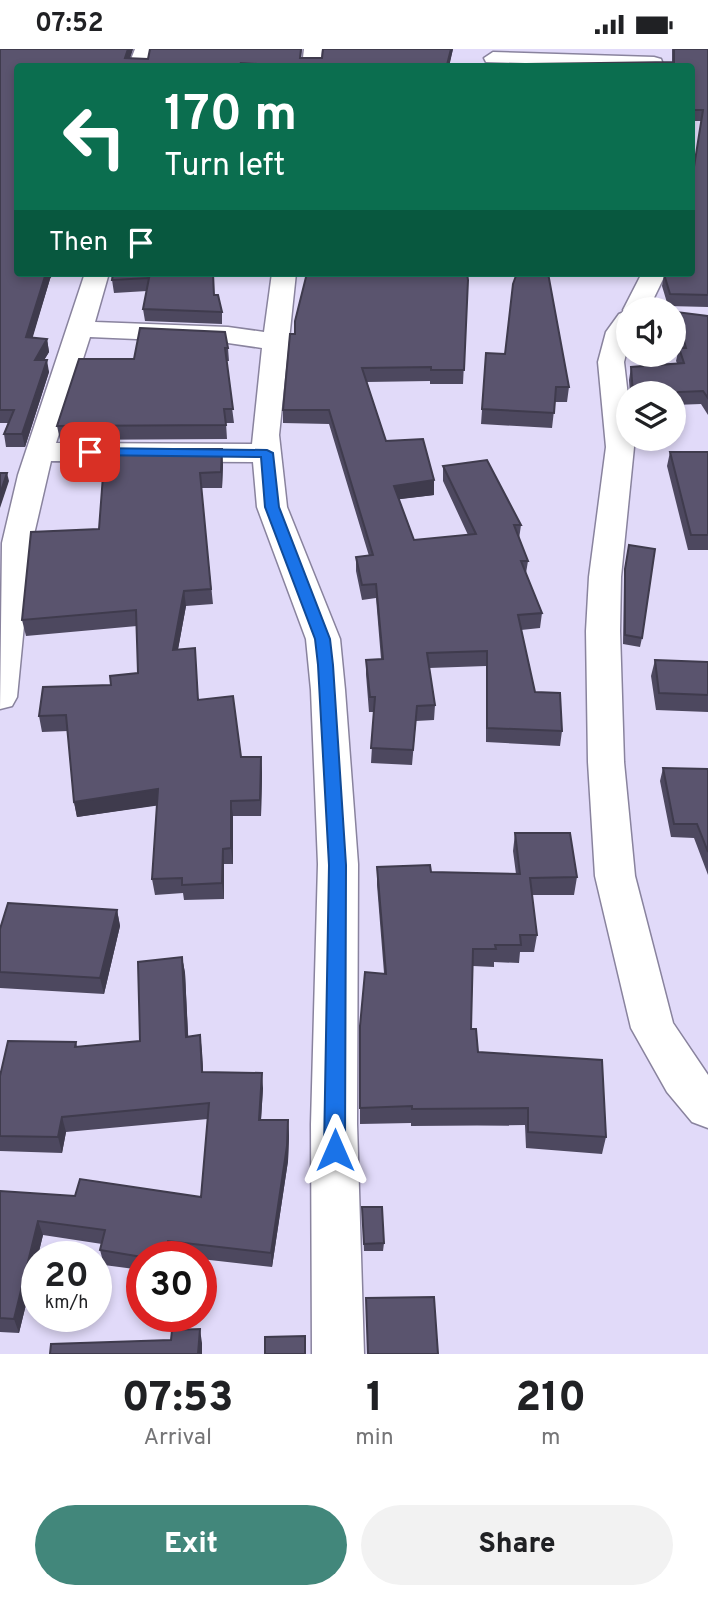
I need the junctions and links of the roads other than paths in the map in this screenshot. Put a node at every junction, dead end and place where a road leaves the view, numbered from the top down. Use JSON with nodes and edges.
{"nodes":[{"id":1,"x":494,"y":58,"type":"edge"},
{"id":2,"x":654,"y":63,"type":"edge"},
{"id":3,"x":96,"y":277,"type":"edge"},
{"id":4,"x":284,"y":277,"type":"edge"},
{"id":5,"x":652,"y":277,"type":"edge"},
{"id":6,"x":642,"y":297,"type":"edge"},
{"id":7,"x":83,"y":328,"type":"junction"},
{"id":8,"x":277,"y":342,"type":"junction"},
{"id":9,"x":616,"y":343,"type":"edge"},
{"id":10,"x":40,"y":452,"type":"junction"},
{"id":11,"x":267,"y":453,"type":"junction"},
{"id":12,"x":0,"y":697,"type":"edge"},
{"id":13,"x":708,"y":1108,"type":"edge"},
{"id":14,"x":338,"y":1354,"type":"edge"}],
"edges":[{"from":1,"to":2,"type":"street"},
{"from":3,"to":7,"type":"street"},
{"from":4,"to":8,"type":"street"},
{"from":5,"to":6,"type":"street"},
{"from":7,"to":8,"type":"street"},
{"from":7,"to":10,"type":"street"},
{"from":8,"to":11,"type":"street"},
{"from":9,"to":13,"type":"street"},
{"from":10,"to":11,"type":"street"},
{"from":10,"to":12,"type":"street"},
{"from":11,"to":14,"type":"street"}]}
